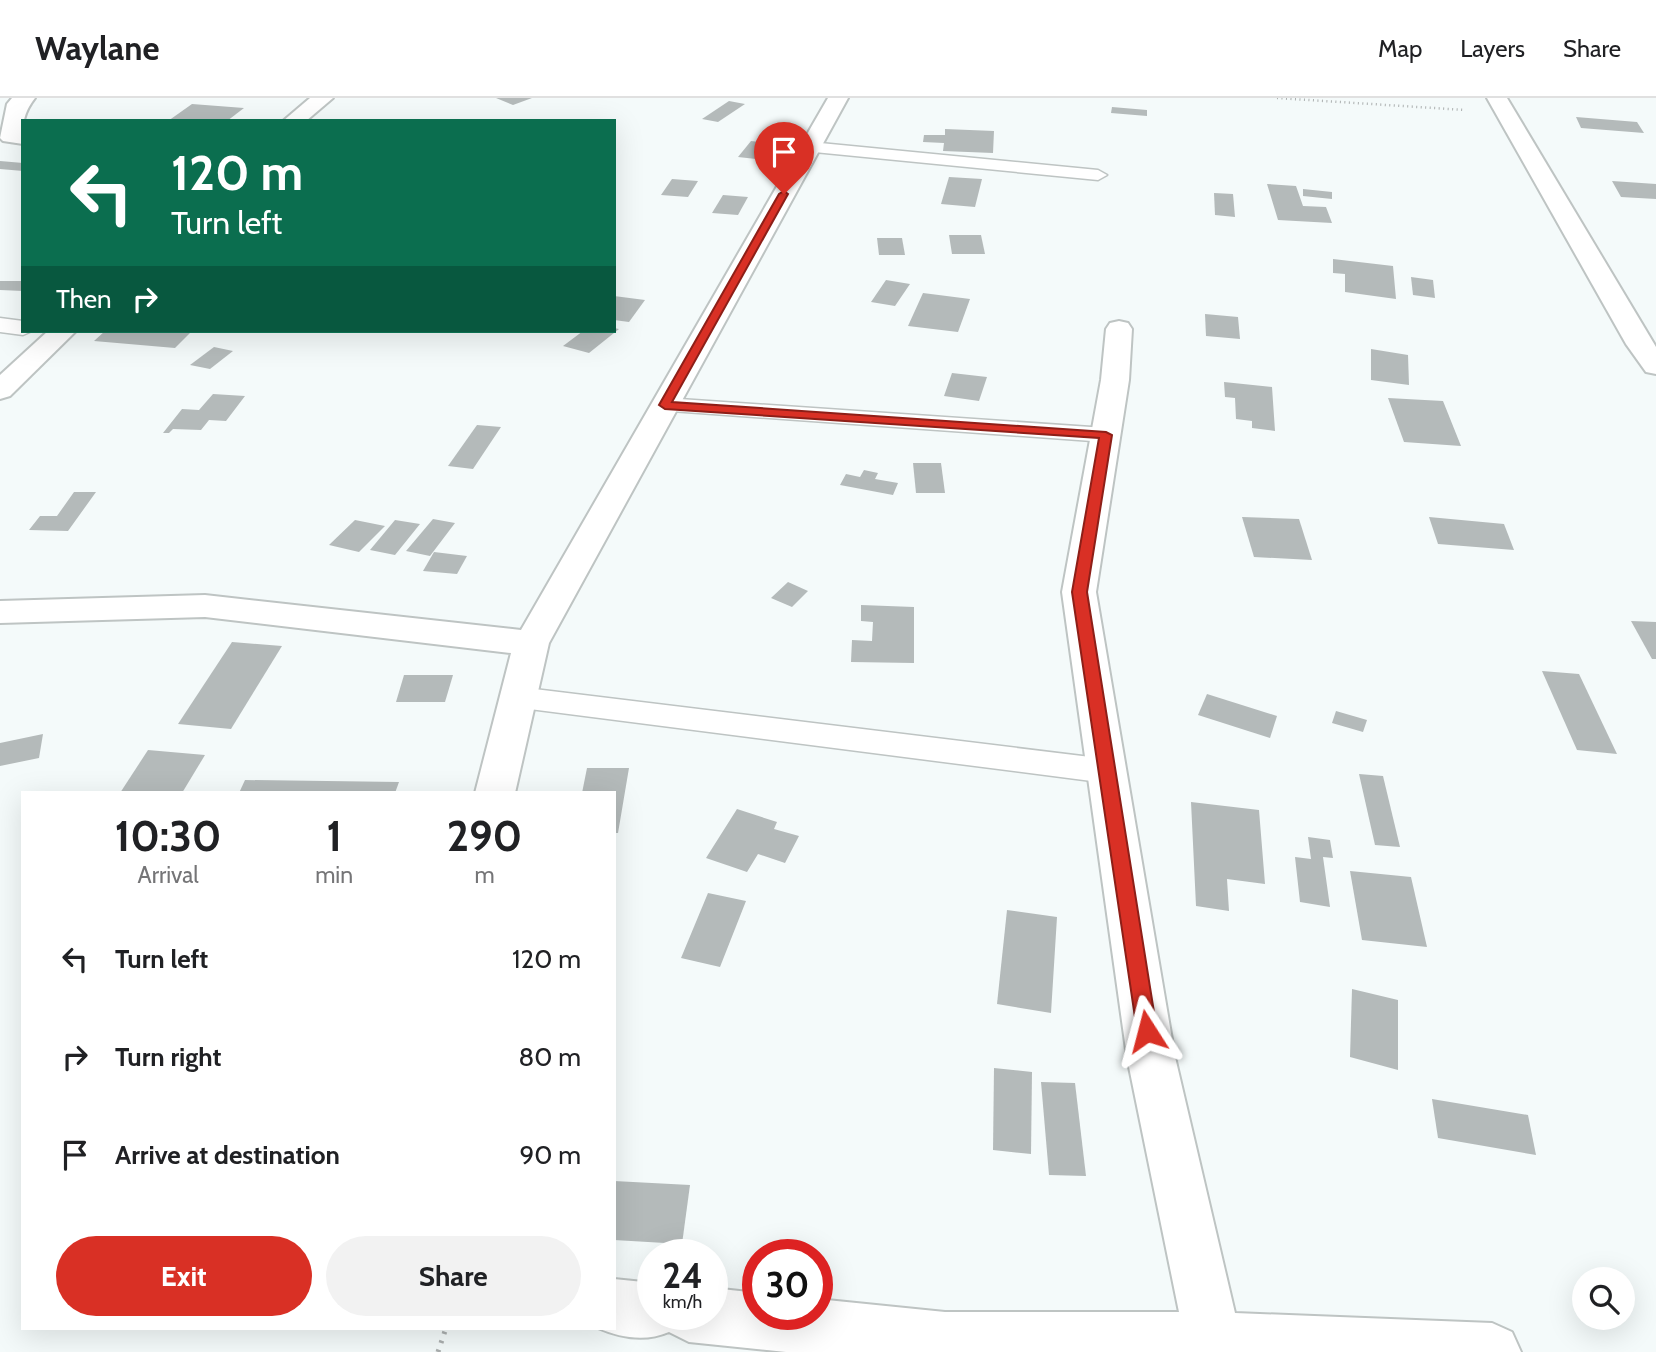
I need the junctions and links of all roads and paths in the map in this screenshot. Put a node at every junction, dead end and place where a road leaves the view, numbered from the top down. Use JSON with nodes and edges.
{"nodes":[{"id":1,"x":25,"y":98,"type":"edge"},
{"id":2,"x":323,"y":98,"type":"edge"},
{"id":3,"x":838,"y":98,"type":"edge"},
{"id":4,"x":1277,"y":98,"type":"edge"},
{"id":5,"x":1501,"y":105,"type":"edge"},
{"id":6,"x":296,"y":119,"type":"edge"},
{"id":7,"x":21,"y":138,"type":"edge"},
{"id":8,"x":810,"y":147,"type":"junction"},
{"id":9,"x":1098,"y":175,"type":"dead end"},
{"id":10,"x":0,"y":324,"type":"edge"},
{"id":11,"x":21,"y":327,"type":"edge"},
{"id":12,"x":1119,"y":329,"type":"dead end"},
{"id":13,"x":55,"y":333,"type":"edge"},
{"id":14,"x":1656,"y":366,"type":"edge"},
{"id":15,"x":0,"y":390,"type":"edge"},
{"id":16,"x":665,"y":405,"type":"junction"},
{"id":17,"x":1106,"y":435,"type":"junction"},
{"id":18,"x":0,"y":612,"type":"edge"},
{"id":19,"x":531,"y":643,"type":"junction"},
{"id":20,"x":518,"y":698,"type":"junction"},
{"id":21,"x":1107,"y":771,"type":"junction"},
{"id":22,"x":495,"y":791,"type":"edge"},
{"id":23,"x":616,"y":1307,"type":"edge"},
{"id":24,"x":637,"y":1309,"type":"edge"},
{"id":25,"x":728,"y":1318,"type":"edge"},
{"id":26,"x":445,"y":1330,"type":"edge"},
{"id":27,"x":1213,"y":1340,"type":"junction"},
{"id":28,"x":438,"y":1352,"type":"edge"},
{"id":29,"x":1492,"y":1352,"type":"edge"}],
"edges":[{"from":1,"to":7,"type":"street"},
{"from":2,"to":6,"type":"street"},
{"from":3,"to":8,"type":"street"},
{"from":4,"to":5,"type":"path"},
{"from":5,"to":14,"type":"street"},
{"from":8,"to":9,"type":"lane"},
{"from":8,"to":16,"type":"street"},
{"from":10,"to":11,"type":"lane"},
{"from":12,"to":17,"type":"street"},
{"from":13,"to":15,"type":"street"},
{"from":16,"to":17,"type":"lane"},
{"from":16,"to":19,"type":"street"},
{"from":17,"to":21,"type":"street"},
{"from":18,"to":19,"type":"street"},
{"from":19,"to":20,"type":"street"},
{"from":20,"to":21,"type":"lane"},
{"from":20,"to":22,"type":"street"},
{"from":21,"to":27,"type":"street"},
{"from":23,"to":24,"type":"street"},
{"from":25,"to":27,"type":"street"},
{"from":26,"to":28,"type":"path"},
{"from":27,"to":29,"type":"street"}]}
